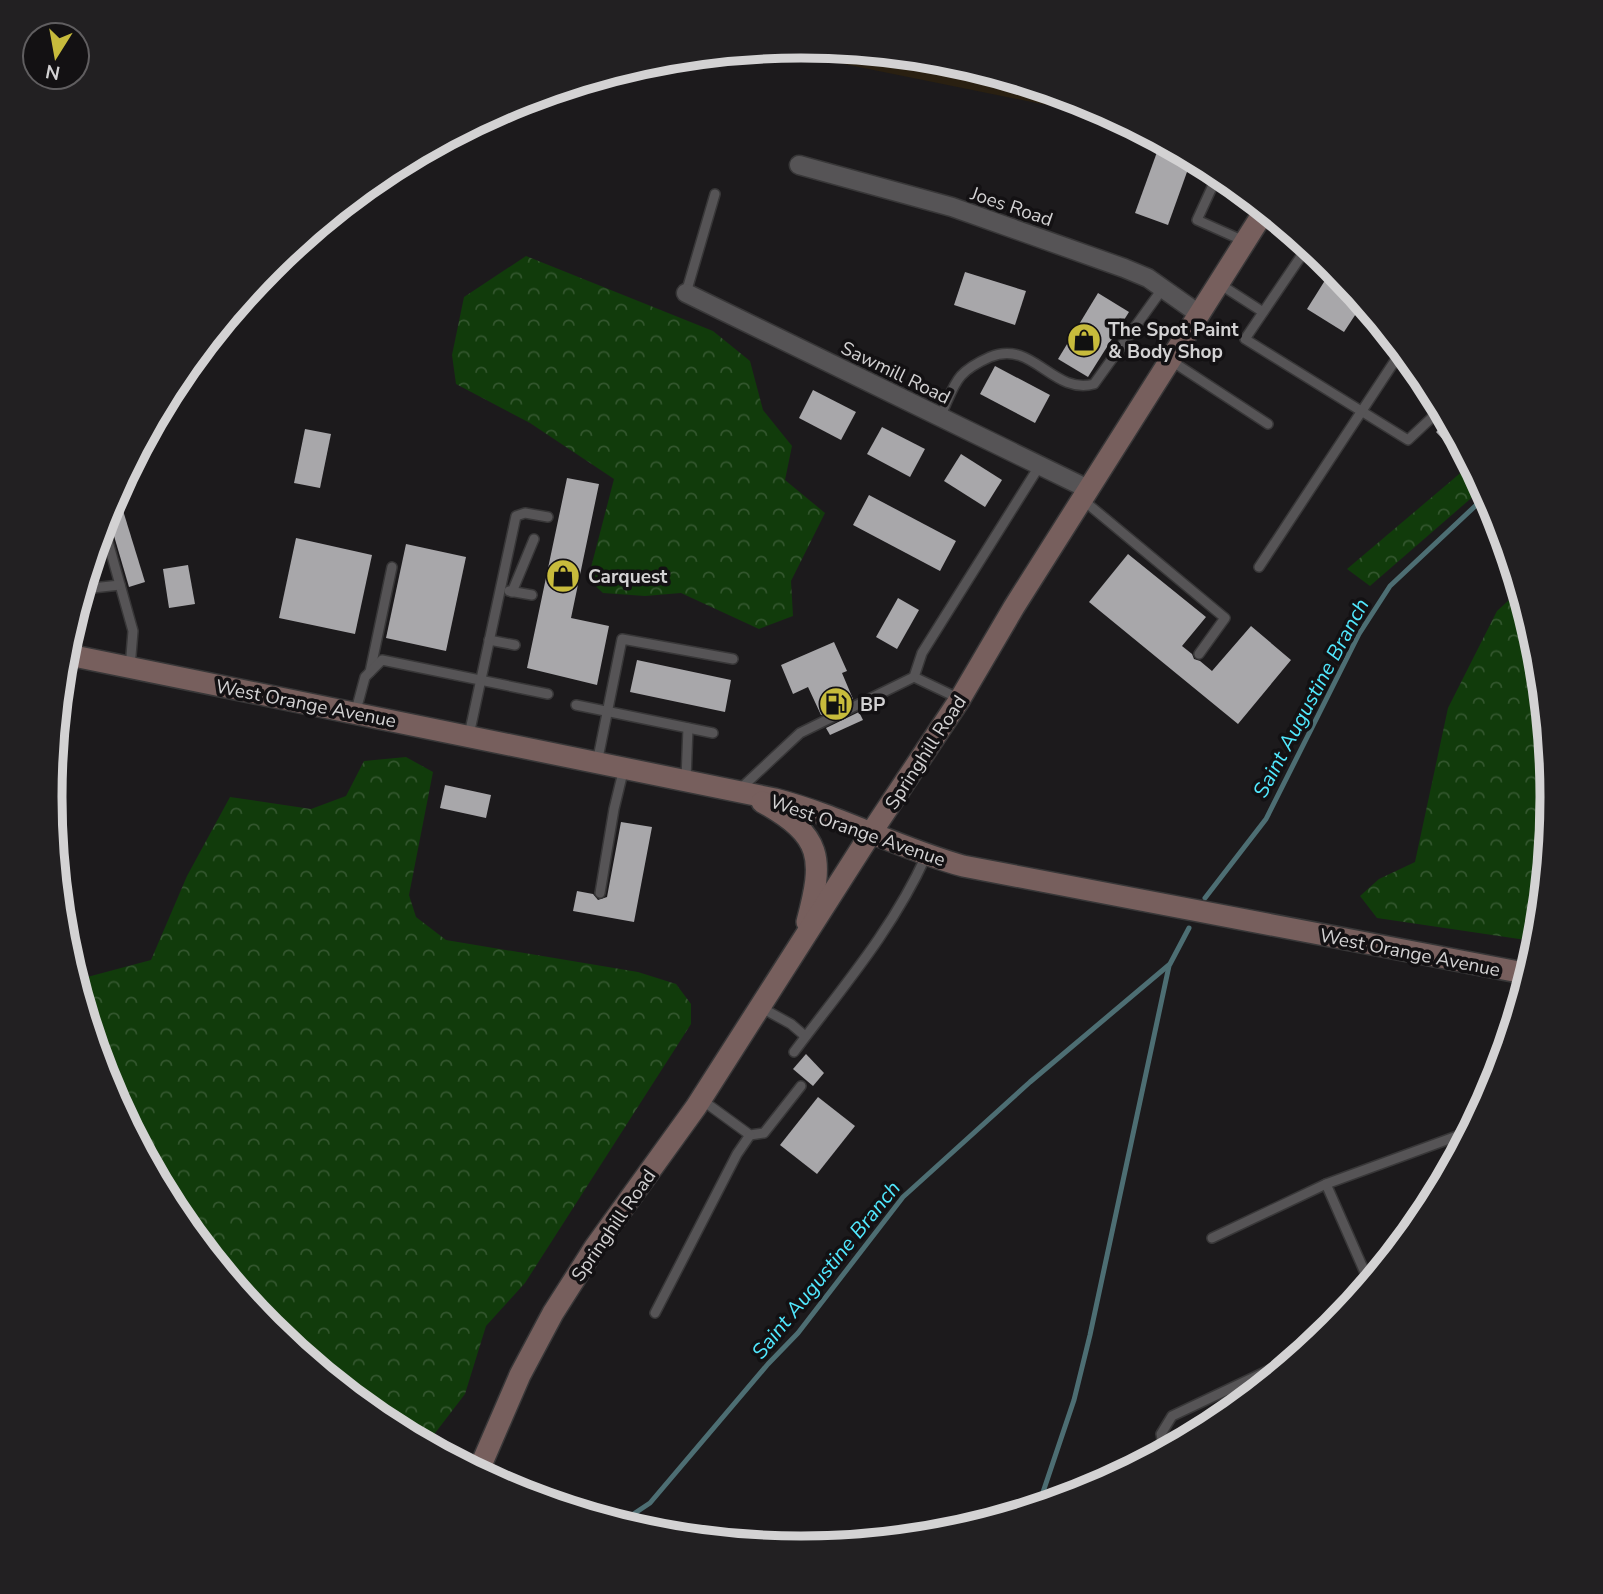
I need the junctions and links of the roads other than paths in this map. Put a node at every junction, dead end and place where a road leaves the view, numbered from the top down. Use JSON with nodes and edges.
{"nodes":[{"id":1,"x":799,"y":165,"type":"dead end"},
{"id":2,"x":1214,"y":183,"type":"edge"},
{"id":3,"x":715,"y":194,"type":"dead end"},
{"id":4,"x":1260,"y":218,"type":"edge"},
{"id":5,"x":1245,"y":241,"type":"junction"},
{"id":6,"x":1303,"y":254,"type":"edge"},
{"id":7,"x":1218,"y":283,"type":"junction"},
{"id":8,"x":1163,"y":288,"type":"junction"},
{"id":9,"x":686,"y":293,"type":"joint"},
{"id":10,"x":1263,"y":312,"type":"junction"},
{"id":11,"x":1199,"y":314,"type":"junction"},
{"id":12,"x":1396,"y":359,"type":"edge"},
{"id":13,"x":1170,"y":360,"type":"junction"},
{"id":14,"x":1362,"y":411,"type":"junction"},
{"id":15,"x":1434,"y":415,"type":"edge"},
{"id":16,"x":940,"y":417,"type":"junction"},
{"id":17,"x":1268,"y":424,"type":"dead end"},
{"id":18,"x":1040,"y":465,"type":"junction"},
{"id":19,"x":1085,"y":494,"type":"junction"},
{"id":20,"x":548,"y":517,"type":"dead end"},
{"id":21,"x":534,"y":539,"type":"dead end"},
{"id":22,"x":108,"y":542,"type":"edge"},
{"id":23,"x":1259,"y":566,"type":"dead end"},
{"id":24,"x":392,"y":567,"type":"dead end"},
{"id":25,"x":120,"y":585,"type":"junction"},
{"id":26,"x":92,"y":588,"type":"edge"},
{"id":27,"x":500,"y":590,"type":"junction"},
{"id":28,"x":512,"y":592,"type":"junction"},
{"id":29,"x":532,"y":596,"type":"dead end"},
{"id":30,"x":489,"y":640,"type":"junction"},
{"id":31,"x":515,"y":645,"type":"dead end"},
{"id":32,"x":1199,"y":654,"type":"dead end"},
{"id":33,"x":75,"y":656,"type":"edge"},
{"id":34,"x":733,"y":659,"type":"dead end"},
{"id":35,"x":130,"y":668,"type":"junction"},
{"id":36,"x":370,"y":673,"type":"junction"},
{"id":37,"x":914,"y":677,"type":"junction"},
{"id":38,"x":480,"y":680,"type":"junction"},
{"id":39,"x":548,"y":694,"type":"dead end"},
{"id":40,"x":960,"y":699,"type":"junction"},
{"id":41,"x":576,"y":705,"type":"dead end"},
{"id":42,"x":608,"y":711,"type":"junction"},
{"id":43,"x":355,"y":713,"type":"junction"},
{"id":44,"x":688,"y":728,"type":"junction"},
{"id":45,"x":713,"y":733,"type":"dead end"},
{"id":46,"x":469,"y":736,"type":"junction"},
{"id":47,"x":597,"y":762,"type":"junction"},
{"id":48,"x":624,"y":768,"type":"junction"},
{"id":49,"x":686,"y":781,"type":"junction"},
{"id":50,"x":738,"y":791,"type":"junction"},
{"id":51,"x":871,"y":833,"type":"junction"},
{"id":52,"x":926,"y":856,"type":"junction"},
{"id":53,"x":600,"y":893,"type":"dead end"},
{"id":54,"x":802,"y":941,"type":"junction"},
{"id":55,"x":1520,"y":972,"type":"edge"},
{"id":56,"x":760,"y":1007,"type":"junction"},
{"id":57,"x":805,"y":1036,"type":"junction"},
{"id":58,"x":793,"y":1052,"type":"dead end"},
{"id":59,"x":801,"y":1086,"type":"dead end"},
{"id":60,"x":701,"y":1099,"type":"junction"},
{"id":61,"x":750,"y":1135,"type":"junction"},
{"id":62,"x":1459,"y":1135,"type":"edge"},
{"id":63,"x":1326,"y":1184,"type":"junction"},
{"id":64,"x":1212,"y":1238,"type":"dead end"},
{"id":65,"x":1366,"y":1274,"type":"edge"},
{"id":66,"x":655,"y":1313,"type":"dead end"},
{"id":67,"x":1266,"y":1372,"type":"edge"},
{"id":68,"x":1162,"y":1442,"type":"edge"},
{"id":69,"x":482,"y":1463,"type":"edge"}],
"edges":[{"from":1,"to":8,"type":"street","name":"Joes Road"},
{"from":2,"to":5,"type":"lane"},
{"from":3,"to":9,"type":"lane"},
{"from":4,"to":5,"type":"main road","name":"Springhill Road"},
{"from":5,"to":7,"type":"main road","name":"Springhill Road"},
{"from":6,"to":10,"type":"lane"},
{"from":7,"to":10,"type":"lane"},
{"from":7,"to":11,"type":"main road","name":"Springhill Road"},
{"from":8,"to":11,"type":"street","name":"Joes Road"},
{"from":8,"to":16,"type":"lane"},
{"from":9,"to":16,"type":"street","name":"Sawmill Road"},
{"from":10,"to":14,"type":"lane"},
{"from":11,"to":13,"type":"main road","name":"Springhill Road"},
{"from":12,"to":14,"type":"lane"},
{"from":13,"to":17,"type":"lane"},
{"from":13,"to":19,"type":"main road","name":"Springhill Road"},
{"from":14,"to":15,"type":"lane"},
{"from":14,"to":23,"type":"lane"},
{"from":16,"to":18,"type":"street","name":"Sawmill Road"},
{"from":18,"to":19,"type":"street","name":"Sawmill Road"},
{"from":18,"to":37,"type":"lane"},
{"from":19,"to":32,"type":"lane"},
{"from":19,"to":40,"type":"main road","name":"Springhill Road"},
{"from":20,"to":27,"type":"lane"},
{"from":21,"to":28,"type":"lane"},
{"from":22,"to":25,"type":"lane"},
{"from":24,"to":36,"type":"lane"},
{"from":25,"to":26,"type":"lane"},
{"from":25,"to":35,"type":"lane"},
{"from":27,"to":28,"type":"lane"},
{"from":27,"to":30,"type":"lane"},
{"from":28,"to":29,"type":"lane"},
{"from":30,"to":31,"type":"lane"},
{"from":30,"to":38,"type":"lane"},
{"from":33,"to":35,"type":"main road","name":"West Orange Avenue"},
{"from":34,"to":42,"type":"lane"},
{"from":35,"to":43,"type":"main road","name":"West Orange Avenue"},
{"from":36,"to":38,"type":"lane"},
{"from":36,"to":43,"type":"lane"},
{"from":37,"to":40,"type":"lane"},
{"from":37,"to":50,"type":"lane"},
{"from":38,"to":39,"type":"lane"},
{"from":38,"to":46,"type":"lane"},
{"from":40,"to":51,"type":"main road","name":"Springhill Road"},
{"from":41,"to":42,"type":"lane"},
{"from":42,"to":44,"type":"lane"},
{"from":42,"to":47,"type":"lane"},
{"from":43,"to":46,"type":"main road","name":"West Orange Avenue"},
{"from":44,"to":45,"type":"lane"},
{"from":44,"to":49,"type":"lane"},
{"from":46,"to":47,"type":"main road","name":"West Orange Avenue"},
{"from":47,"to":48,"type":"main road","name":"West Orange Avenue"},
{"from":48,"to":49,"type":"main road","name":"West Orange Avenue"},
{"from":48,"to":53,"type":"lane"},
{"from":49,"to":50,"type":"main road","name":"West Orange Avenue"},
{"from":50,"to":51,"type":"main road","name":"West Orange Avenue"},
{"from":50,"to":54,"type":"main road"},
{"from":51,"to":52,"type":"main road","name":"West Orange Avenue"},
{"from":51,"to":54,"type":"main road","name":"Springhill Road"},
{"from":52,"to":55,"type":"main road","name":"West Orange Avenue"},
{"from":52,"to":57,"type":"lane"},
{"from":54,"to":56,"type":"main road","name":"Springhill Road"},
{"from":56,"to":57,"type":"lane"},
{"from":56,"to":60,"type":"main road","name":"Springhill Road"},
{"from":57,"to":58,"type":"lane"},
{"from":59,"to":61,"type":"lane"},
{"from":60,"to":61,"type":"lane"},
{"from":60,"to":69,"type":"main road","name":"Springhill Road"},
{"from":61,"to":66,"type":"lane"},
{"from":62,"to":63,"type":"lane"},
{"from":63,"to":64,"type":"lane"},
{"from":63,"to":65,"type":"lane"},
{"from":67,"to":68,"type":"lane"}]}
